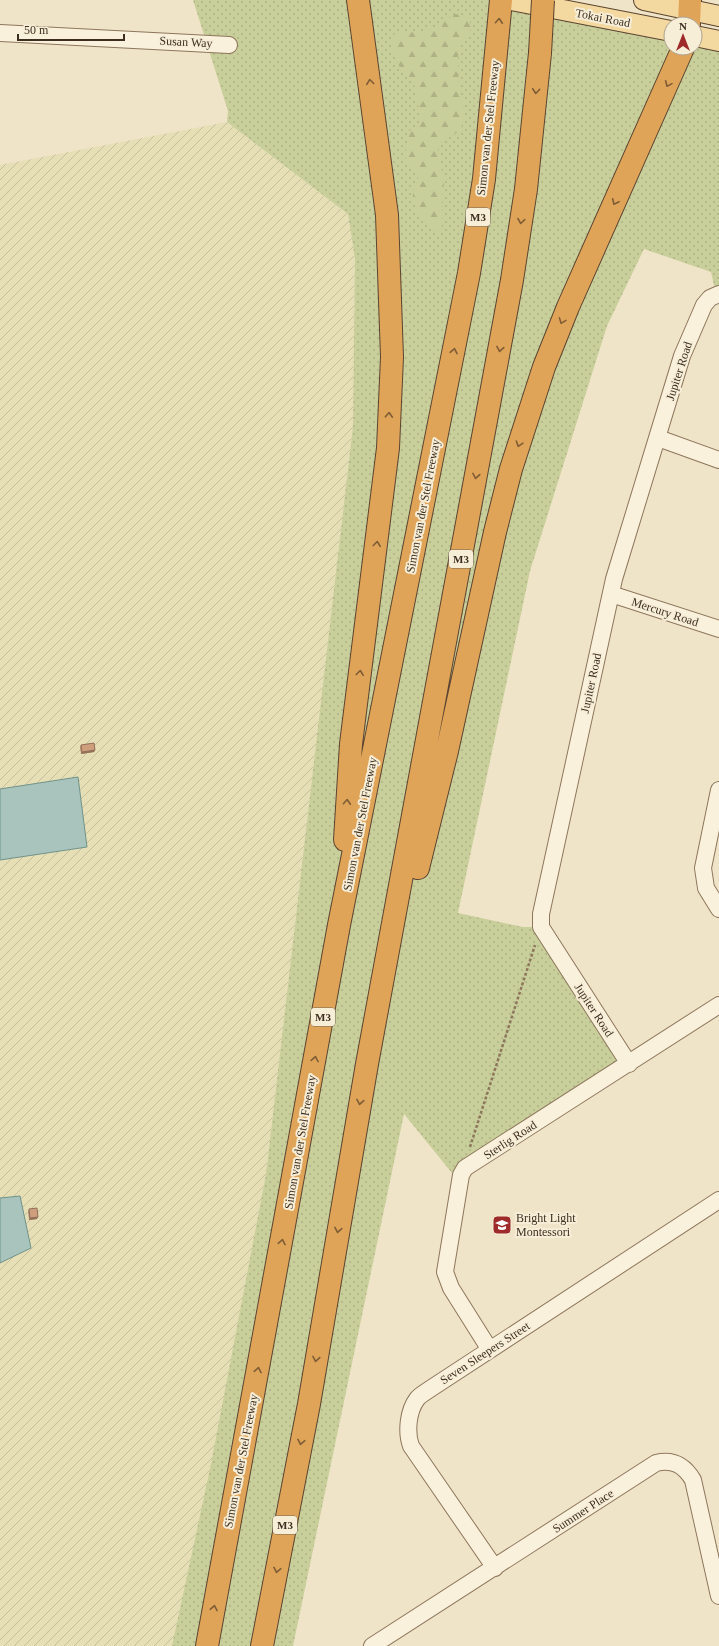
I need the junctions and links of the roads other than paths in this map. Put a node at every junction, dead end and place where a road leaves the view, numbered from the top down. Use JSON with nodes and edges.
{"nodes":[{"id":1,"x":358,"y":0,"type":"edge"},
{"id":2,"x":501,"y":0,"type":"edge"},
{"id":3,"x":512,"y":0,"type":"edge"},
{"id":4,"x":543,"y":0,"type":"edge"},
{"id":5,"x":644,"y":0,"type":"edge"},
{"id":6,"x":690,"y":11,"type":"edge"},
{"id":7,"x":719,"y":16,"type":"edge"},
{"id":8,"x":663,"y":29,"type":"edge"},
{"id":9,"x":0,"y":33,"type":"edge"},
{"id":10,"x":703,"y":38,"type":"edge"},
{"id":11,"x":719,"y":41,"type":"edge"},
{"id":12,"x":229,"y":44,"type":"dead end"},
{"id":13,"x":680,"y":56,"type":"edge"},
{"id":14,"x":718,"y":294,"type":"edge"},
{"id":15,"x":658,"y":438,"type":"junction"},
{"id":16,"x":719,"y":460,"type":"edge"},
{"id":17,"x":611,"y":594,"type":"junction"},
{"id":18,"x":719,"y":630,"type":"edge"},
{"id":19,"x":719,"y":790,"type":"edge"},
{"id":20,"x":719,"y":909,"type":"edge"},
{"id":21,"x":339,"y":925,"type":"junction"},
{"id":22,"x":388,"y":958,"type":"junction"},
{"id":23,"x":719,"y":1005,"type":"edge"},
{"id":24,"x":629,"y":1064,"type":"junction"},
{"id":25,"x":719,"y":1200,"type":"edge"},
{"id":26,"x":490,"y":1350,"type":"junction"},
{"id":27,"x":495,"y":1568,"type":"junction"},
{"id":28,"x":718,"y":1588,"type":"edge"},
{"id":29,"x":207,"y":1646,"type":"edge"},
{"id":30,"x":262,"y":1646,"type":"edge"},
{"id":31,"x":372,"y":1646,"type":"edge"}],
"edges":[{"from":21,"to":1,"type":"highway","one_way":true},
{"from":21,"to":2,"type":"highway","name":"Simon van der Stel Freeway","number":"M3","one_way":true},
{"from":3,"to":8,"type":"main road","name":"Tokai Road"},
{"from":4,"to":22,"type":"highway","number":"M3","one_way":true,"bridge":true},
{"from":5,"to":6,"type":"main road"},
{"from":6,"to":7,"type":"main road"},
{"from":9,"to":12,"type":"street","name":"Susan Way"},
{"from":10,"to":11,"type":"main road"},
{"from":13,"to":22,"type":"highway","one_way":true},
{"from":14,"to":15,"type":"street","name":"Jupiter Road"},
{"from":15,"to":16,"type":"street"},
{"from":15,"to":17,"type":"street","name":"Jupiter Road"},
{"from":17,"to":18,"type":"street","name":"Mercury Road"},
{"from":17,"to":24,"type":"street","name":"Jupiter Road"},
{"from":19,"to":20,"type":"street"},
{"from":29,"to":21,"type":"highway","name":"Simon van der Stel Freeway","number":"M3","one_way":true},
{"from":22,"to":30,"type":"highway","number":"M3","one_way":true},
{"from":23,"to":24,"type":"street","name":"Sterlig Road"},
{"from":24,"to":26,"type":"street","name":"Sterlig Road"},
{"from":25,"to":26,"type":"street","name":"Seven Sleepers Street"},
{"from":26,"to":27,"type":"street","name":"Seven Sleepers Street"},
{"from":27,"to":28,"type":"street","name":"Summer Place"},
{"from":27,"to":31,"type":"street","name":"Summer Place"}]}
